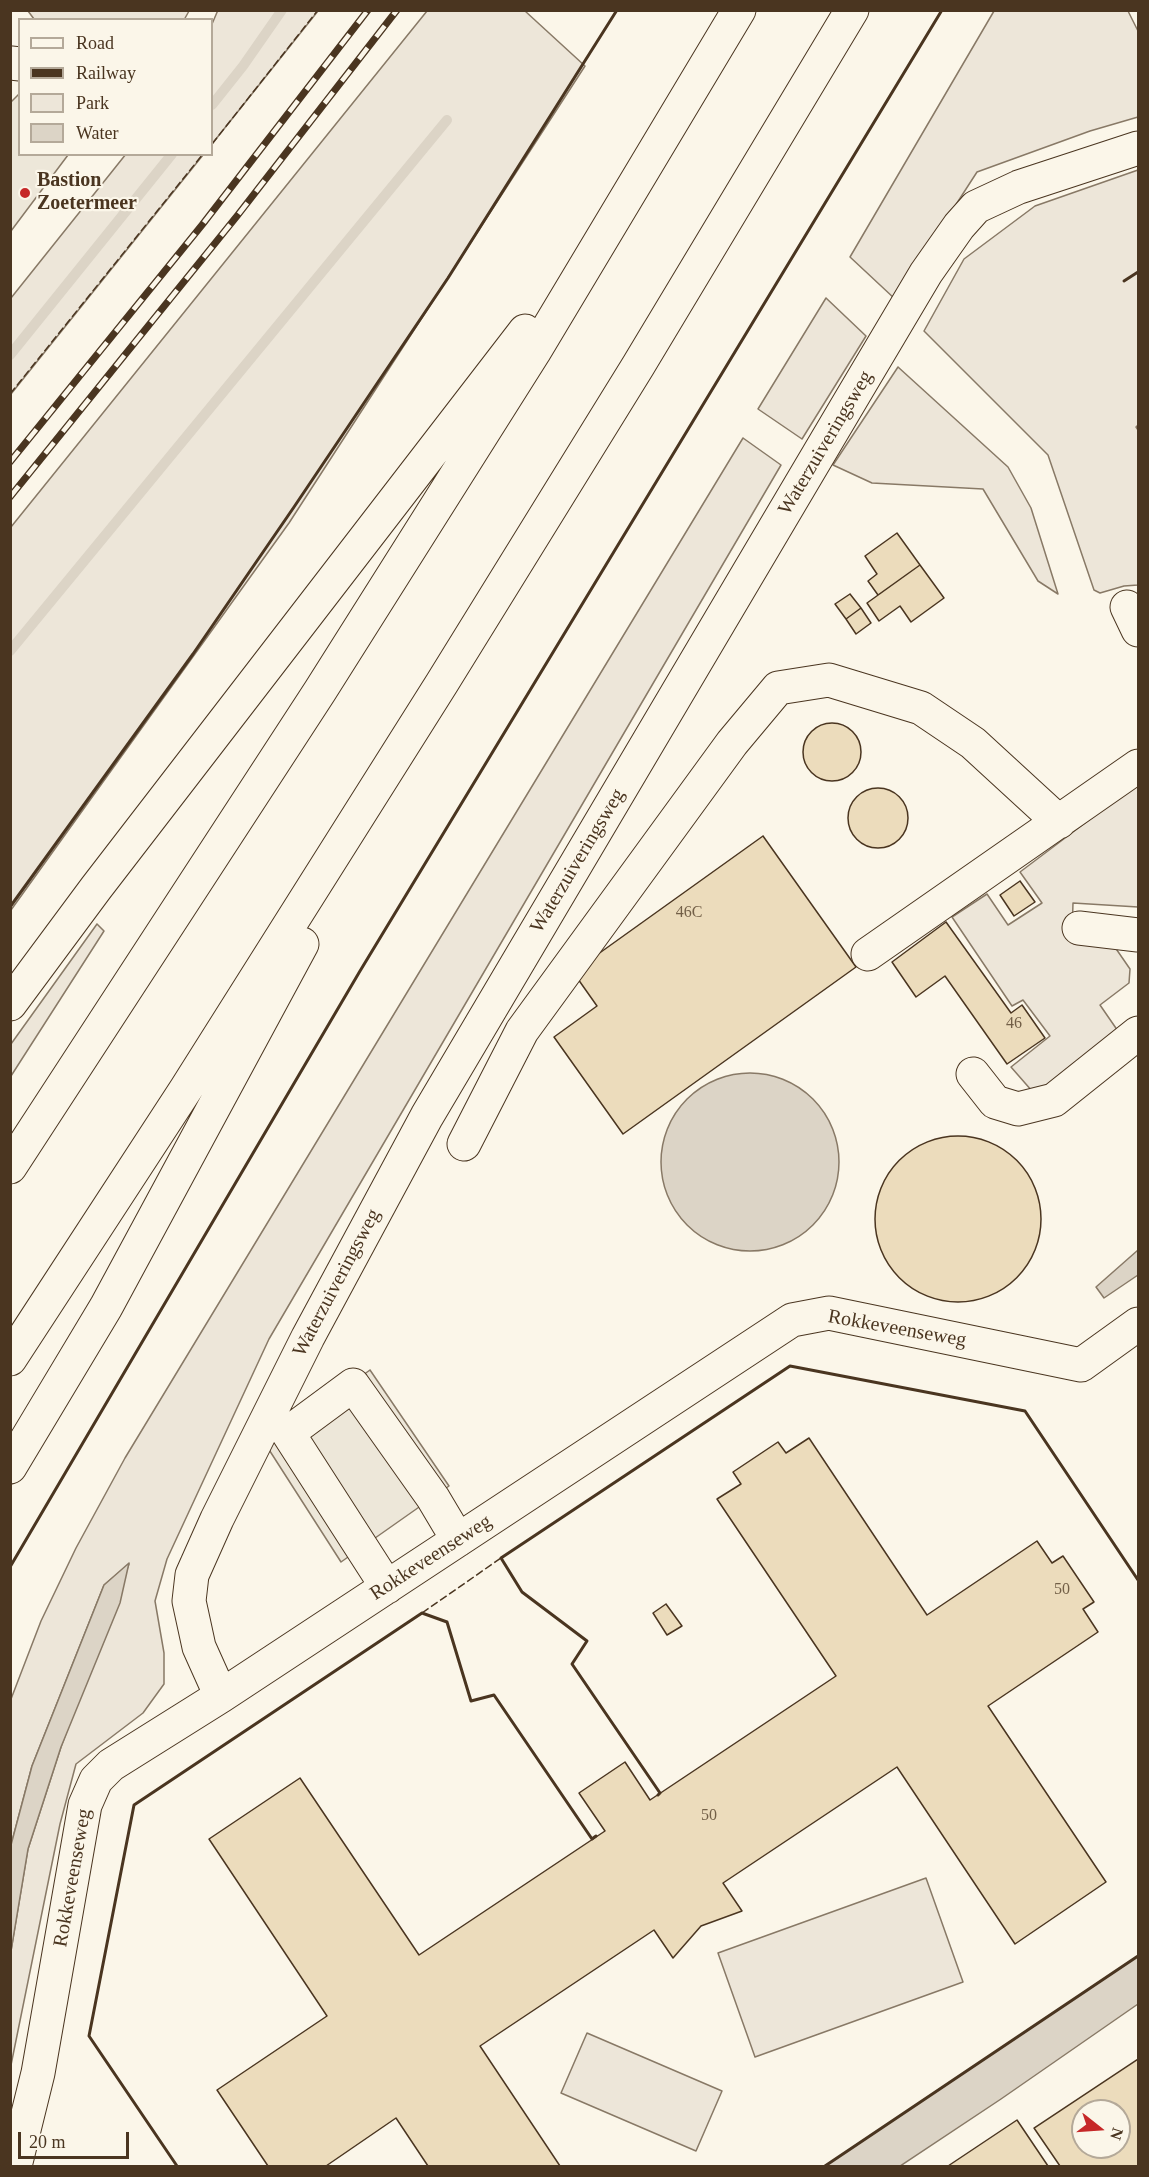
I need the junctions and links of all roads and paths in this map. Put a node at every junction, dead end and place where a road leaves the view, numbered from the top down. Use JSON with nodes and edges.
{"nodes":[{"id":1,"x":740,"y":10,"type":"edge"},
{"id":2,"x":852,"y":10,"type":"edge"},
{"id":3,"x":1138,"y":148,"type":"edge"},
{"id":4,"x":627,"y":199,"type":"junction"},
{"id":5,"x":442,"y":683,"type":"junction"},
{"id":6,"x":1138,"y":766,"type":"edge"},
{"id":7,"x":1059,"y":822,"type":"junction"},
{"id":8,"x":1079,"y":928,"type":"dead end"},
{"id":9,"x":1138,"y":935,"type":"edge"},
{"id":10,"x":868,"y":954,"type":"dead end"},
{"id":11,"x":10,"y":1004,"type":"edge"},
{"id":12,"x":1138,"y":1033,"type":"edge"},
{"id":13,"x":974,"y":1074,"type":"dead end"},
{"id":14,"x":464,"y":1144,"type":"dead end"},
{"id":15,"x":10,"y":1167,"type":"edge"},
{"id":16,"x":1138,"y":1324,"type":"edge"},
{"id":17,"x":10,"y":1359,"type":"edge"},
{"id":18,"x":10,"y":1467,"type":"edge"},
{"id":19,"x":458,"y":1540,"type":"junction"},
{"id":20,"x":387,"y":1587,"type":"junction"},
{"id":21,"x":221,"y":1696,"type":"junction"},
{"id":22,"x":15,"y":2166,"type":"edge"}],
"edges":[{"from":1,"to":4,"type":"main road"},
{"from":2,"to":5,"type":"main road"},
{"from":3,"to":21,"type":"main road","name":"Waterzuiveringsweg"},
{"from":4,"to":11,"type":"main road"},
{"from":4,"to":15,"type":"main road"},
{"from":5,"to":17,"type":"main road"},
{"from":5,"to":18,"type":"main road"},
{"from":6,"to":7,"type":"main road"},
{"from":7,"to":10,"type":"main road"},
{"from":7,"to":14,"type":"main road"},
{"from":8,"to":9,"type":"main road"},
{"from":12,"to":13,"type":"main road"},
{"from":16,"to":19,"type":"main road","name":"Rokkeveenseweg"},
{"from":19,"to":20,"type":"main road","name":"Rokkeveenseweg"},
{"from":19,"to":20,"type":"main road"},
{"from":20,"to":21,"type":"main road","name":"Rokkeveenseweg"},
{"from":21,"to":22,"type":"main road","name":"Rokkeveenseweg"}]}
